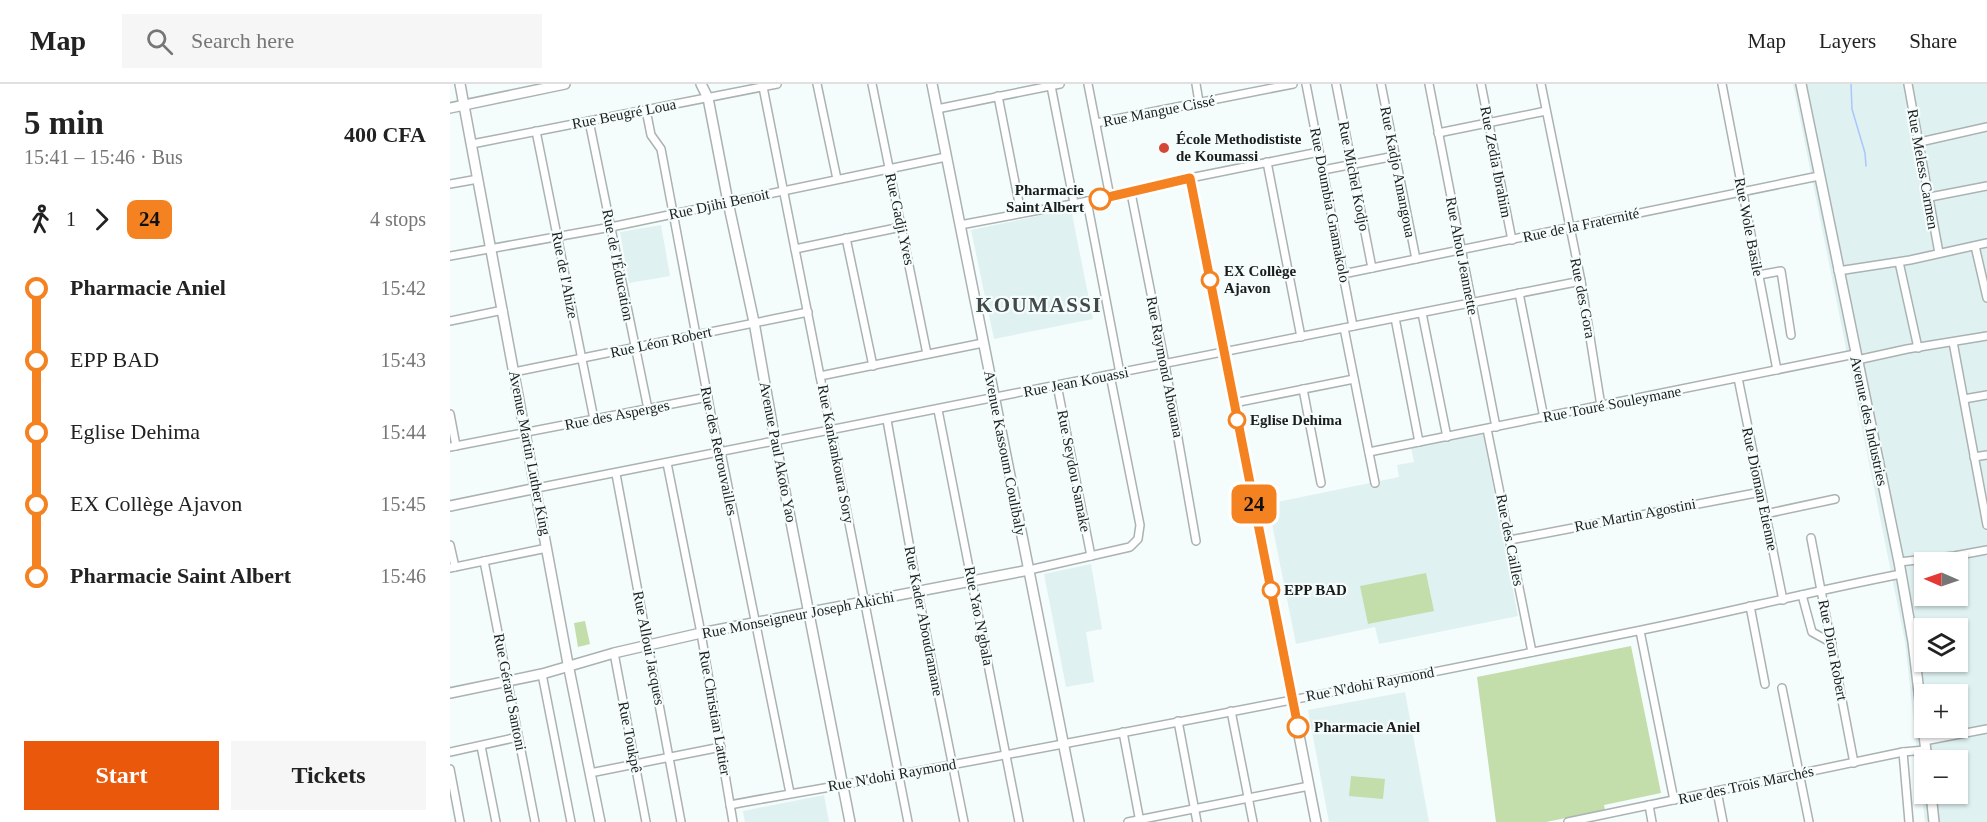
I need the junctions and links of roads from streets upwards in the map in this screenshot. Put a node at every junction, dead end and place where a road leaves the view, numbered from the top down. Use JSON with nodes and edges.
{"nodes":[{"id":1,"x":460,"y":84,"type":"edge"},
{"id":2,"x":565,"y":84,"type":"edge"},
{"id":3,"x":701,"y":84,"type":"edge"},
{"id":4,"x":777,"y":84,"type":"edge"},
{"id":5,"x":817,"y":84,"type":"edge"},
{"id":6,"x":872,"y":84,"type":"edge"},
{"id":7,"x":932,"y":84,"type":"edge"},
{"id":8,"x":1060,"y":84,"type":"edge"},
{"id":9,"x":1088,"y":84,"type":"edge"},
{"id":10,"x":1196,"y":84,"type":"edge"},
{"id":11,"x":1293,"y":84,"type":"edge"},
{"id":12,"x":1306,"y":84,"type":"edge"},
{"id":13,"x":1336,"y":84,"type":"edge"},
{"id":14,"x":1381,"y":84,"type":"edge"},
{"id":15,"x":1429,"y":84,"type":"edge"},
{"id":16,"x":1481,"y":84,"type":"edge"},
{"id":17,"x":1540,"y":84,"type":"edge"},
{"id":18,"x":1722,"y":84,"type":"edge"},
{"id":19,"x":1801,"y":84,"type":"edge"},
{"id":20,"x":1919,"y":84,"type":"edge"},
{"id":21,"x":1908,"y":85,"type":"edge"},
{"id":22,"x":1051,"y":86,"type":"junction"},
{"id":23,"x":764,"y":87,"type":"junction"},
{"id":24,"x":998,"y":96,"type":"junction"},
{"id":25,"x":708,"y":98,"type":"junction"},
{"id":26,"x":1199,"y":102,"type":"junction"},
{"id":27,"x":464,"y":105,"type":"junction"},
{"id":28,"x":450,"y":108,"type":"edge"},
{"id":29,"x":937,"y":109,"type":"junction"},
{"id":30,"x":646,"y":110,"type":"junction"},
{"id":31,"x":1546,"y":111,"type":"junction"},
{"id":32,"x":589,"y":121,"type":"junction"},
{"id":33,"x":1096,"y":123,"type":"junction"},
{"id":34,"x":1489,"y":123,"type":"junction"},
{"id":35,"x":1987,"y":127,"type":"edge"},
{"id":36,"x":536,"y":131,"type":"junction"},
{"id":37,"x":1438,"y":133,"type":"junction"},
{"id":38,"x":1920,"y":142,"type":"junction"},
{"id":39,"x":472,"y":144,"type":"junction"},
{"id":40,"x":1319,"y":152,"type":"junction"},
{"id":41,"x":1395,"y":156,"type":"junction"},
{"id":42,"x":946,"y":157,"type":"junction"},
{"id":43,"x":1267,"y":162,"type":"junction"},
{"id":44,"x":1352,"y":164,"type":"junction"},
{"id":45,"x":889,"y":168,"type":"junction"},
{"id":46,"x":1323,"y":170,"type":"junction"},
{"id":47,"x":1819,"y":176,"type":"junction"},
{"id":48,"x":1190,"y":178,"type":"junction"},
{"id":49,"x":478,"y":179,"type":"junction"},
{"id":50,"x":837,"y":179,"type":"junction"},
{"id":51,"x":450,"y":184,"type":"edge"},
{"id":52,"x":1987,"y":186,"type":"edge"},
{"id":53,"x":784,"y":190,"type":"junction"},
{"id":54,"x":1742,"y":192,"type":"junction"},
{"id":55,"x":1131,"y":193,"type":"junction"},
{"id":56,"x":1110,"y":197,"type":"junction"},
{"id":57,"x":1930,"y":197,"type":"junction"},
{"id":58,"x":1087,"y":201,"type":"junction"},
{"id":59,"x":728,"y":202,"type":"junction"},
{"id":60,"x":1074,"y":203,"type":"junction"},
{"id":61,"x":1021,"y":213,"type":"junction"},
{"id":62,"x":672,"y":214,"type":"junction"},
{"id":63,"x":960,"y":225,"type":"junction"},
{"id":64,"x":611,"y":227,"type":"junction"},
{"id":65,"x":901,"y":227,"type":"junction"},
{"id":66,"x":1569,"y":228,"type":"junction"},
{"id":67,"x":557,"y":236,"type":"junction"},
{"id":68,"x":846,"y":238,"type":"junction"},
{"id":69,"x":1512,"y":240,"type":"junction"},
{"id":70,"x":1987,"y":243,"type":"edge"},
{"id":71,"x":1975,"y":246,"type":"junction"},
{"id":72,"x":491,"y":248,"type":"junction"},
{"id":73,"x":795,"y":249,"type":"junction"},
{"id":74,"x":1461,"y":250,"type":"junction"},
{"id":75,"x":1939,"y":253,"type":"junction"},
{"id":76,"x":450,"y":256,"type":"edge"},
{"id":77,"x":1416,"y":259,"type":"junction"},
{"id":78,"x":1899,"y":262,"type":"junction"},
{"id":79,"x":1372,"y":268,"type":"junction"},
{"id":80,"x":1838,"y":271,"type":"junction"},
{"id":81,"x":1343,"y":274,"type":"junction"},
{"id":82,"x":1759,"y":275,"type":"junction"},
{"id":83,"x":1581,"y":281,"type":"junction"},
{"id":84,"x":1519,"y":293,"type":"junction"},
{"id":85,"x":1987,"y":298,"type":"edge"},
{"id":86,"x":1472,"y":303,"type":"junction"},
{"id":87,"x":502,"y":310,"type":"junction"},
{"id":88,"x":808,"y":312,"type":"junction"},
{"id":89,"x":1422,"y":313,"type":"junction"},
{"id":90,"x":1395,"y":318,"type":"junction"},
{"id":91,"x":450,"y":321,"type":"edge"},
{"id":92,"x":754,"y":322,"type":"junction"},
{"id":93,"x":1353,"y":326,"type":"junction"},
{"id":94,"x":1344,"y":328,"type":"junction"},
{"id":95,"x":1791,"y":335,"type":"dead end"},
{"id":96,"x":695,"y":336,"type":"junction"},
{"id":97,"x":1987,"y":336,"type":"edge"},
{"id":98,"x":1301,"y":337,"type":"junction"},
{"id":99,"x":1953,"y":342,"type":"junction"},
{"id":100,"x":983,"y":343,"type":"junction"},
{"id":101,"x":635,"y":347,"type":"junction"},
{"id":102,"x":1918,"y":348,"type":"junction"},
{"id":103,"x":1224,"y":352,"type":"junction"},
{"id":104,"x":927,"y":354,"type":"junction"},
{"id":105,"x":1856,"y":357,"type":"junction"},
{"id":106,"x":581,"y":359,"type":"junction"},
{"id":107,"x":1165,"y":364,"type":"junction"},
{"id":108,"x":873,"y":366,"type":"junction"},
{"id":109,"x":1778,"y":370,"type":"junction"},
{"id":110,"x":514,"y":372,"type":"junction"},
{"id":111,"x":1120,"y":373,"type":"junction"},
{"id":112,"x":1110,"y":375,"type":"junction"},
{"id":113,"x":820,"y":376,"type":"junction"},
{"id":114,"x":1738,"y":378,"type":"junction"},
{"id":115,"x":1354,"y":379,"type":"junction"},
{"id":116,"x":1057,"y":386,"type":"junction"},
{"id":117,"x":1303,"y":389,"type":"junction"},
{"id":118,"x":1987,"y":395,"type":"edge"},
{"id":119,"x":708,"y":397,"type":"junction"},
{"id":120,"x":994,"y":398,"type":"junction"},
{"id":121,"x":1964,"y":399,"type":"junction"},
{"id":122,"x":1234,"y":403,"type":"junction"},
{"id":123,"x":1601,"y":406,"type":"junction"},
{"id":124,"x":648,"y":409,"type":"junction"},
{"id":125,"x":938,"y":410,"type":"junction"},
{"id":126,"x":450,"y":414,"type":"edge"},
{"id":127,"x":1544,"y":418,"type":"junction"},
{"id":128,"x":594,"y":419,"type":"junction"},
{"id":129,"x":887,"y":420,"type":"junction"},
{"id":130,"x":1496,"y":427,"type":"junction"},
{"id":131,"x":1487,"y":429,"type":"junction"},
{"id":132,"x":831,"y":431,"type":"junction"},
{"id":133,"x":525,"y":432,"type":"junction"},
{"id":134,"x":1447,"y":437,"type":"junction"},
{"id":135,"x":776,"y":441,"type":"junction"},
{"id":136,"x":1419,"y":442,"type":"junction"},
{"id":137,"x":453,"y":446,"type":"edge"},
{"id":138,"x":721,"y":452,"type":"junction"},
{"id":139,"x":1369,"y":452,"type":"junction"},
{"id":140,"x":1987,"y":455,"type":"edge"},
{"id":141,"x":1974,"y":458,"type":"junction"},
{"id":142,"x":667,"y":463,"type":"junction"},
{"id":143,"x":616,"y":474,"type":"junction"},
{"id":144,"x":1321,"y":483,"type":"dead end"},
{"id":145,"x":1374,"y":483,"type":"dead end"},
{"id":146,"x":537,"y":488,"type":"junction"},
{"id":147,"x":1761,"y":492,"type":"junction"},
{"id":148,"x":1835,"y":500,"type":"dead end"},
{"id":149,"x":450,"y":506,"type":"edge"},
{"id":150,"x":1765,"y":514,"type":"junction"},
{"id":151,"x":1987,"y":525,"type":"edge"},
{"id":152,"x":1811,"y":538,"type":"dead end"},
{"id":153,"x":1510,"y":540,"type":"junction"},
{"id":154,"x":1196,"y":541,"type":"dead end"},
{"id":155,"x":450,"y":545,"type":"edge"},
{"id":156,"x":548,"y":548,"type":"junction"},
{"id":157,"x":1987,"y":550,"type":"edge"},
{"id":158,"x":1091,"y":556,"type":"junction"},
{"id":159,"x":484,"y":561,"type":"junction"},
{"id":160,"x":1899,"y":562,"type":"junction"},
{"id":161,"x":452,"y":568,"type":"edge"},
{"id":162,"x":1029,"y":570,"type":"junction"},
{"id":163,"x":1901,"y":574,"type":"junction"},
{"id":164,"x":973,"y":582,"type":"junction"},
{"id":165,"x":1821,"y":589,"type":"junction"},
{"id":166,"x":918,"y":593,"type":"junction"},
{"id":167,"x":1802,"y":595,"type":"junction"},
{"id":168,"x":1783,"y":600,"type":"junction"},
{"id":169,"x":865,"y":602,"type":"junction"},
{"id":170,"x":1750,"y":606,"type":"junction"},
{"id":171,"x":810,"y":612,"type":"junction"},
{"id":172,"x":755,"y":623,"type":"junction"},
{"id":173,"x":1640,"y":631,"type":"junction"},
{"id":174,"x":701,"y":633,"type":"junction"},
{"id":175,"x":1832,"y":643,"type":"junction"},
{"id":176,"x":649,"y":645,"type":"junction"},
{"id":177,"x":614,"y":652,"type":"junction"},
{"id":178,"x":1532,"y":652,"type":"junction"},
{"id":179,"x":569,"y":667,"type":"junction"},
{"id":180,"x":542,"y":675,"type":"junction"},
{"id":181,"x":509,"y":681,"type":"junction"},
{"id":182,"x":1765,"y":684,"type":"dead end"},
{"id":183,"x":1782,"y":688,"type":"dead end"},
{"id":184,"x":450,"y":693,"type":"edge"},
{"id":185,"x":1292,"y":699,"type":"junction"},
{"id":186,"x":1231,"y":711,"type":"junction"},
{"id":187,"x":1178,"y":722,"type":"junction"},
{"id":188,"x":1987,"y":729,"type":"edge"},
{"id":189,"x":1123,"y":732,"type":"junction"},
{"id":190,"x":518,"y":737,"type":"junction"},
{"id":191,"x":1064,"y":743,"type":"junction"},
{"id":192,"x":481,"y":746,"type":"junction"},
{"id":193,"x":1925,"y":746,"type":"junction"},
{"id":194,"x":721,"y":747,"type":"junction"},
{"id":195,"x":1926,"y":750,"type":"edge"},
{"id":196,"x":450,"y":752,"type":"edge"},
{"id":197,"x":1903,"y":752,"type":"junction"},
{"id":198,"x":1005,"y":754,"type":"junction"},
{"id":199,"x":669,"y":756,"type":"junction"},
{"id":200,"x":1854,"y":763,"type":"junction"},
{"id":201,"x":635,"y":764,"type":"junction"},
{"id":202,"x":952,"y":765,"type":"junction"},
{"id":203,"x":450,"y":769,"type":"edge"},
{"id":204,"x":590,"y":773,"type":"junction"},
{"id":205,"x":1799,"y":774,"type":"junction"},
{"id":206,"x":899,"y":775,"type":"junction"},
{"id":207,"x":843,"y":784,"type":"junction"},
{"id":208,"x":1309,"y":786,"type":"junction"},
{"id":209,"x":1717,"y":791,"type":"junction"},
{"id":210,"x":790,"y":793,"type":"junction"},
{"id":211,"x":1248,"y":798,"type":"junction"},
{"id":212,"x":1674,"y":800,"type":"junction"},
{"id":213,"x":1932,"y":804,"type":"edge"},
{"id":214,"x":730,"y":805,"type":"junction"},
{"id":215,"x":1649,"y":805,"type":"junction"},
{"id":216,"x":1195,"y":809,"type":"junction"},
{"id":217,"x":1597,"y":819,"type":"edge"},
{"id":218,"x":1140,"y":821,"type":"edge"},
{"id":219,"x":460,"y":822,"type":"edge"},
{"id":220,"x":496,"y":822,"type":"edge"},
{"id":221,"x":535,"y":822,"type":"edge"},
{"id":222,"x":571,"y":822,"type":"edge"},
{"id":223,"x":600,"y":822,"type":"edge"},
{"id":224,"x":646,"y":822,"type":"edge"},
{"id":225,"x":681,"y":822,"type":"edge"},
{"id":226,"x":733,"y":822,"type":"edge"},
{"id":227,"x":850,"y":822,"type":"edge"},
{"id":228,"x":908,"y":822,"type":"edge"},
{"id":229,"x":964,"y":822,"type":"edge"},
{"id":230,"x":1019,"y":822,"type":"edge"},
{"id":231,"x":1079,"y":822,"type":"edge"},
{"id":232,"x":1128,"y":822,"type":"edge"},
{"id":233,"x":1197,"y":822,"type":"edge"},
{"id":234,"x":1253,"y":822,"type":"edge"},
{"id":235,"x":1316,"y":822,"type":"edge"},
{"id":236,"x":1568,"y":822,"type":"edge"},
{"id":237,"x":1652,"y":822,"type":"edge"},
{"id":238,"x":1723,"y":822,"type":"edge"},
{"id":239,"x":1809,"y":822,"type":"edge"},
{"id":240,"x":1910,"y":822,"type":"edge"},
{"id":241,"x":1934,"y":822,"type":"edge"}],
"edges":[{"from":1,"to":27,"type":"street","name":"Avenue Martin Luther King"},
{"from":2,"to":27,"type":"street"},
{"from":3,"to":25,"type":"street","name":"Avenue Paul Akoto Yao"},
{"from":4,"to":23,"type":"street","name":"Rue Beugré Loua"},
{"from":5,"to":50,"type":"street"},
{"from":6,"to":45,"type":"street","name":"Rue Gadji Yves"},
{"from":7,"to":29,"type":"street","name":"Avenue Kassoum Coulibaly"},
{"from":8,"to":22,"type":"street"},
{"from":9,"to":33,"type":"street"},
{"from":10,"to":26,"type":"street"},
{"from":11,"to":26,"type":"street","name":"Rue Mangue Cissé"},
{"from":12,"to":40,"type":"street","name":"Rue Doumbia Gnamakolo"},
{"from":13,"to":44,"type":"street","name":"Rue Michel Kodjo"},
{"from":14,"to":41,"type":"street","name":"Rue Kadjo Amangoua"},
{"from":15,"to":37,"type":"street","name":"Rue Ahou Jeannette"},
{"from":16,"to":34,"type":"street","name":"Rue Zedia Ibrahim"},
{"from":17,"to":31,"type":"street","name":"Rue des Gora"},
{"from":18,"to":54,"type":"street","name":"Rue Wole Basile"},
{"from":19,"to":47,"type":"street","name":"Avenue des Industries"},
{"from":20,"to":21,"type":"street"},
{"from":21,"to":38,"type":"street","name":"Rue Meless Carmen"},
{"from":22,"to":24,"type":"street"},
{"from":22,"to":60,"type":"street"},
{"from":23,"to":25,"type":"street","name":"Rue Beugré Loua"},
{"from":23,"to":53,"type":"street","name":"Rue Kankankoura Sory"},
{"from":24,"to":29,"type":"street"},
{"from":24,"to":61,"type":"street"},
{"from":25,"to":30,"type":"street","name":"Rue Beugré Loua"},
{"from":25,"to":59,"type":"street","name":"Avenue Paul Akoto Yao"},
{"from":26,"to":33,"type":"street","name":"Rue Mangue Cissé"},
{"from":27,"to":28,"type":"street"},
{"from":27,"to":39,"type":"street","name":"Avenue Martin Luther King"},
{"from":29,"to":42,"type":"street","name":"Avenue Kassoum Coulibaly"},
{"from":30,"to":32,"type":"street","name":"Rue Beugré Loua"},
{"from":30,"to":62,"type":"street","name":"Rue des Retrouvailles"},
{"from":31,"to":34,"type":"street"},
{"from":31,"to":66,"type":"street","name":"Rue des Gora"},
{"from":32,"to":36,"type":"street","name":"Rue Beugré Loua"},
{"from":32,"to":64,"type":"street","name":"Rue de l'Éducation"},
{"from":33,"to":56,"type":"street"},
{"from":34,"to":37,"type":"street"},
{"from":34,"to":69,"type":"street","name":"Rue Zedia Ibrahim"},
{"from":35,"to":38,"type":"street"},
{"from":36,"to":39,"type":"street","name":"Rue Beugré Loua"},
{"from":36,"to":67,"type":"street","name":"Rue de l'Ahize"},
{"from":37,"to":74,"type":"street","name":"Rue Ahou Jeannette"},
{"from":38,"to":57,"type":"street","name":"Rue Meless Carmen"},
{"from":39,"to":49,"type":"street","name":"Avenue Martin Luther King"},
{"from":40,"to":43,"type":"street"},
{"from":40,"to":46,"type":"street","name":"Rue Doumbia Gnamakolo"},
{"from":41,"to":44,"type":"street"},
{"from":41,"to":77,"type":"street","name":"Rue Kadjo Amangoua"},
{"from":42,"to":45,"type":"street","name":"Rue Djihi Benoit"},
{"from":42,"to":63,"type":"street","name":"Avenue Kassoum Coulibaly"},
{"from":43,"to":48,"type":"street"},
{"from":43,"to":98,"type":"street"},
{"from":44,"to":46,"type":"street"},
{"from":44,"to":79,"type":"street","name":"Rue Michel Kodjo"},
{"from":45,"to":50,"type":"street","name":"Rue Djihi Benoit"},
{"from":45,"to":65,"type":"street","name":"Rue Gadji Yves"},
{"from":46,"to":81,"type":"street","name":"Rue Doumbia Gnamakolo"},
{"from":47,"to":54,"type":"street","name":"Rue de la Fraternité"},
{"from":47,"to":80,"type":"street","name":"Avenue des Industries"},
{"from":48,"to":55,"type":"street"},
{"from":48,"to":103,"type":"street"},
{"from":49,"to":51,"type":"street"},
{"from":49,"to":72,"type":"street","name":"Avenue Martin Luther King"},
{"from":50,"to":53,"type":"street","name":"Rue Djihi Benoit"},
{"from":52,"to":57,"type":"street"},
{"from":53,"to":59,"type":"street","name":"Rue Djihi Benoit"},
{"from":53,"to":73,"type":"street","name":"Rue Kankankoura Sory"},
{"from":54,"to":66,"type":"street","name":"Rue de la Fraternité"},
{"from":54,"to":82,"type":"street","name":"Rue Wole Basile"},
{"from":55,"to":56,"type":"street"},
{"from":55,"to":107,"type":"street","name":"Rue Raymond Ahouana"},
{"from":56,"to":58,"type":"street"},
{"from":57,"to":75,"type":"street","name":"Rue Meless Carmen"},
{"from":58,"to":60,"type":"street"},
{"from":58,"to":111,"type":"street"},
{"from":59,"to":62,"type":"street","name":"Rue Djihi Benoit"},
{"from":59,"to":92,"type":"street","name":"Avenue Paul Akoto Yao"},
{"from":60,"to":61,"type":"street"},
{"from":61,"to":63,"type":"street"},
{"from":62,"to":64,"type":"street","name":"Rue Djihi Benoit"},
{"from":62,"to":96,"type":"street","name":"Rue des Retrouvailles"},
{"from":63,"to":100,"type":"street","name":"Avenue Kassoum Coulibaly"},
{"from":64,"to":67,"type":"street","name":"Rue Djihi Benoit"},
{"from":64,"to":101,"type":"street","name":"Rue de l'Éducation"},
{"from":65,"to":68,"type":"street"},
{"from":65,"to":104,"type":"street","name":"Rue Gadji Yves"},
{"from":66,"to":69,"type":"street","name":"Rue de la Fraternité"},
{"from":66,"to":83,"type":"street","name":"Rue des Gora"},
{"from":67,"to":72,"type":"street","name":"Rue Djihi Benoit"},
{"from":67,"to":106,"type":"street","name":"Rue de l'Ahize"},
{"from":68,"to":73,"type":"street"},
{"from":68,"to":108,"type":"street"},
{"from":69,"to":74,"type":"street","name":"Rue de la Fraternité"},
{"from":70,"to":71,"type":"street"},
{"from":71,"to":75,"type":"street"},
{"from":71,"to":85,"type":"street"},
{"from":72,"to":76,"type":"street","name":"Rue Djihi Benoit"},
{"from":72,"to":87,"type":"street","name":"Avenue Martin Luther King"},
{"from":73,"to":88,"type":"street","name":"Rue Kankankoura Sory"},
{"from":74,"to":77,"type":"street","name":"Rue de la Fraternité"},
{"from":74,"to":86,"type":"street","name":"Rue Ahou Jeannette"},
{"from":75,"to":78,"type":"street"},
{"from":77,"to":79,"type":"street","name":"Rue de la Fraternité"},
{"from":78,"to":80,"type":"street"},
{"from":78,"to":102,"type":"street"},
{"from":79,"to":81,"type":"street","name":"Rue de la Fraternité"},
{"from":80,"to":105,"type":"street","name":"Avenue des Industries"},
{"from":81,"to":93,"type":"street","name":"Rue Doumbia Gnamakolo"},
{"from":82,"to":95,"type":"street"},
{"from":82,"to":109,"type":"street","name":"Rue Wole Basile"},
{"from":83,"to":84,"type":"street","name":"Rue Jean Kouassi"},
{"from":83,"to":123,"type":"street","name":"Rue des Gora"},
{"from":84,"to":86,"type":"street","name":"Rue Jean Kouassi"},
{"from":84,"to":127,"type":"street"},
{"from":86,"to":89,"type":"street","name":"Rue Jean Kouassi"},
{"from":86,"to":130,"type":"street","name":"Rue Ahou Jeannette"},
{"from":87,"to":91,"type":"street"},
{"from":87,"to":110,"type":"street","name":"Avenue Martin Luther King"},
{"from":88,"to":92,"type":"street","name":"Rue Léon Robert"},
{"from":88,"to":113,"type":"street","name":"Rue Kankankoura Sory"},
{"from":89,"to":90,"type":"street","name":"Rue Jean Kouassi"},
{"from":89,"to":134,"type":"street"},
{"from":90,"to":93,"type":"street","name":"Rue Jean Kouassi"},
{"from":90,"to":136,"type":"street"},
{"from":92,"to":96,"type":"street","name":"Rue Léon Robert"},
{"from":92,"to":135,"type":"street","name":"Avenue Paul Akoto Yao"},
{"from":93,"to":94,"type":"street","name":"Rue Jean Kouassi"},
{"from":94,"to":98,"type":"street","name":"Rue Jean Kouassi"},
{"from":94,"to":115,"type":"street"},
{"from":96,"to":101,"type":"street","name":"Rue Léon Robert"},
{"from":96,"to":119,"type":"street","name":"Rue des Retrouvailles"},
{"from":97,"to":99,"type":"street","name":"Rue Touré Souleymane"},
{"from":98,"to":103,"type":"street","name":"Rue Jean Kouassi"},
{"from":99,"to":102,"type":"street","name":"Rue Touré Souleymane"},
{"from":99,"to":121,"type":"street"},
{"from":100,"to":104,"type":"street"},
{"from":100,"to":120,"type":"street","name":"Avenue Kassoum Coulibaly"},
{"from":101,"to":106,"type":"street","name":"Rue Léon Robert"},
{"from":101,"to":124,"type":"street","name":"Rue de l'Éducation"},
{"from":102,"to":105,"type":"street","name":"Rue Touré Souleymane"},
{"from":103,"to":107,"type":"street","name":"Rue Jean Kouassi"},
{"from":103,"to":122,"type":"street"},
{"from":104,"to":108,"type":"street"},
{"from":105,"to":109,"type":"street","name":"Rue Touré Souleymane"},
{"from":105,"to":160,"type":"street","name":"Avenue des Industries"},
{"from":106,"to":110,"type":"street","name":"Rue Léon Robert"},
{"from":106,"to":128,"type":"street","name":"Rue de l'Ahize"},
{"from":107,"to":111,"type":"street","name":"Rue Jean Kouassi"},
{"from":107,"to":154,"type":"street","name":"Rue Raymond Ahouana"},
{"from":108,"to":113,"type":"street"},
{"from":109,"to":114,"type":"street","name":"Rue Touré Souleymane"},
{"from":110,"to":133,"type":"street","name":"Avenue Martin Luther King"},
{"from":111,"to":112,"type":"street","name":"Rue Jean Kouassi"},
{"from":112,"to":116,"type":"street","name":"Rue Jean Kouassi"},
{"from":112,"to":158,"type":"street","name":"Rue Monseigneur Joseph Akichi"},
{"from":113,"to":132,"type":"street","name":"Rue Kankankoura Sory"},
{"from":114,"to":123,"type":"street","name":"Rue Touré Souleymane"},
{"from":114,"to":147,"type":"street","name":"Rue Dioman Etienne"},
{"from":115,"to":117,"type":"street"},
{"from":115,"to":139,"type":"street"},
{"from":116,"to":120,"type":"street","name":"Rue Jean Kouassi"},
{"from":116,"to":158,"type":"street","name":"Rue Seydou Samake"},
{"from":117,"to":122,"type":"street"},
{"from":117,"to":144,"type":"street"},
{"from":118,"to":121,"type":"street"},
{"from":119,"to":124,"type":"street","name":"Rue des Asperges"},
{"from":119,"to":138,"type":"street","name":"Rue des Retrouvailles"},
{"from":120,"to":125,"type":"street","name":"Rue Jean Kouassi"},
{"from":120,"to":162,"type":"street","name":"Avenue Kassoum Coulibaly"},
{"from":121,"to":141,"type":"street"},
{"from":122,"to":185,"type":"street"},
{"from":123,"to":127,"type":"street","name":"Rue Touré Souleymane"},
{"from":124,"to":128,"type":"street","name":"Rue des Asperges"},
{"from":125,"to":129,"type":"street","name":"Rue Jean Kouassi"},
{"from":125,"to":164,"type":"street","name":"Rue Yao N'gbala"},
{"from":126,"to":137,"type":"street"},
{"from":127,"to":130,"type":"street","name":"Rue Touré Souleymane"},
{"from":128,"to":133,"type":"street","name":"Rue des Asperges"},
{"from":129,"to":132,"type":"street","name":"Rue Jean Kouassi"},
{"from":129,"to":166,"type":"street","name":"Rue Kader Aboudramane"},
{"from":130,"to":131,"type":"street","name":"Rue Touré Souleymane"},
{"from":131,"to":134,"type":"street","name":"Rue Touré Souleymane"},
{"from":131,"to":153,"type":"street","name":"Rue des Cailles"},
{"from":132,"to":135,"type":"street","name":"Rue Jean Kouassi"},
{"from":132,"to":169,"type":"street","name":"Rue Kankankoura Sory"},
{"from":133,"to":137,"type":"street","name":"Rue des Asperges"},
{"from":133,"to":146,"type":"street","name":"Avenue Martin Luther King"},
{"from":134,"to":136,"type":"street","name":"Rue Touré Souleymane"},
{"from":135,"to":138,"type":"street","name":"Rue Jean Kouassi"},
{"from":135,"to":171,"type":"street","name":"Avenue Paul Akoto Yao"},
{"from":136,"to":139,"type":"street","name":"Rue Touré Souleymane"},
{"from":138,"to":142,"type":"street","name":"Rue Jean Kouassi"},
{"from":138,"to":172,"type":"street","name":"Rue des Retrouvailles"},
{"from":139,"to":145,"type":"street"},
{"from":140,"to":141,"type":"street"},
{"from":141,"to":151,"type":"street"},
{"from":142,"to":143,"type":"street","name":"Rue Jean Kouassi"},
{"from":142,"to":174,"type":"street","name":"Rue Christian Lattier"},
{"from":143,"to":146,"type":"street","name":"Rue Jean Kouassi"},
{"from":143,"to":176,"type":"street","name":"Rue Alloui Jacques"},
{"from":146,"to":149,"type":"street"},
{"from":146,"to":156,"type":"street","name":"Avenue Martin Luther King"},
{"from":147,"to":150,"type":"street","name":"Rue Dioman Etienne"},
{"from":147,"to":153,"type":"street","name":"Rue Martin Agostini"},
{"from":148,"to":150,"type":"street"},
{"from":150,"to":168,"type":"street","name":"Rue Dioman Etienne"},
{"from":152,"to":165,"type":"street","name":"Rue Dion Robert"},
{"from":153,"to":178,"type":"street","name":"Rue des Cailles"},
{"from":155,"to":161,"type":"street"},
{"from":156,"to":159,"type":"street"},
{"from":156,"to":179,"type":"street","name":"Avenue Martin Luther King"},
{"from":157,"to":160,"type":"street"},
{"from":158,"to":162,"type":"street","name":"Rue Monseigneur Joseph Akichi"},
{"from":159,"to":161,"type":"street"},
{"from":159,"to":181,"type":"street","name":"Rue Gérard Santoni"},
{"from":160,"to":163,"type":"street","name":"Avenue des Industries"},
{"from":162,"to":164,"type":"street","name":"Rue Monseigneur Joseph Akichi"},
{"from":162,"to":191,"type":"street","name":"Avenue Kassoum Coulibaly"},
{"from":163,"to":165,"type":"street","name":"Rue N'dohi Raymond"},
{"from":163,"to":193,"type":"street","name":"Avenue des Industries"},
{"from":164,"to":166,"type":"street","name":"Rue Monseigneur Joseph Akichi"},
{"from":164,"to":198,"type":"street","name":"Rue Yao N'gbala"},
{"from":165,"to":167,"type":"street","name":"Rue N'dohi Raymond"},
{"from":165,"to":175,"type":"street","name":"Rue Dion Robert"},
{"from":166,"to":169,"type":"street","name":"Rue Monseigneur Joseph Akichi"},
{"from":166,"to":202,"type":"street","name":"Rue Kader Aboudramane"},
{"from":167,"to":168,"type":"street","name":"Rue N'dohi Raymond"},
{"from":167,"to":175,"type":"street"},
{"from":168,"to":170,"type":"street","name":"Rue N'dohi Raymond"},
{"from":169,"to":171,"type":"street","name":"Rue Monseigneur Joseph Akichi"},
{"from":169,"to":206,"type":"street","name":"Rue Kankankoura Sory"},
{"from":170,"to":173,"type":"street","name":"Rue N'dohi Raymond"},
{"from":170,"to":182,"type":"street"},
{"from":171,"to":172,"type":"street","name":"Rue Monseigneur Joseph Akichi"},
{"from":171,"to":207,"type":"street","name":"Avenue Paul Akoto Yao"},
{"from":172,"to":174,"type":"street","name":"Rue Monseigneur Joseph Akichi"},
{"from":172,"to":210,"type":"street","name":"Rue des Retrouvailles"},
{"from":173,"to":178,"type":"street","name":"Rue N'dohi Raymond"},
{"from":173,"to":212,"type":"street"},
{"from":174,"to":176,"type":"street","name":"Rue Monseigneur Joseph Akichi"},
{"from":174,"to":194,"type":"street","name":"Rue Christian Lattier"},
{"from":175,"to":200,"type":"street","name":"Rue Dion Robert"},
{"from":176,"to":177,"type":"street","name":"Rue Monseigneur Joseph Akichi"},
{"from":176,"to":199,"type":"street","name":"Rue Alloui Jacques"},
{"from":177,"to":179,"type":"street","name":"Rue Monseigneur Joseph Akichi"},
{"from":177,"to":201,"type":"street","name":"Rue Toukpê"},
{"from":178,"to":185,"type":"street","name":"Rue N'dohi Raymond"},
{"from":179,"to":180,"type":"street","name":"Rue Monseigneur Joseph Akichi"},
{"from":179,"to":204,"type":"street","name":"Avenue Martin Luther King"},
{"from":180,"to":181,"type":"street","name":"Rue Monseigneur Joseph Akichi"},
{"from":180,"to":222,"type":"street"},
{"from":181,"to":184,"type":"street","name":"Rue Monseigneur Joseph Akichi"},
{"from":181,"to":190,"type":"street","name":"Rue Gérard Santoni"},
{"from":183,"to":205,"type":"street"},
{"from":185,"to":186,"type":"street","name":"Rue N'dohi Raymond"},
{"from":185,"to":208,"type":"street"},
{"from":186,"to":187,"type":"street","name":"Rue N'dohi Raymond"},
{"from":186,"to":211,"type":"street"},
{"from":187,"to":189,"type":"street","name":"Rue N'dohi Raymond"},
{"from":187,"to":216,"type":"street"},
{"from":188,"to":193,"type":"street","name":"Rue des Trois Marchés"},
{"from":189,"to":191,"type":"street","name":"Rue N'dohi Raymond"},
{"from":189,"to":218,"type":"street"},
{"from":190,"to":192,"type":"street"},
{"from":190,"to":221,"type":"street","name":"Rue Gérard Santoni"},
{"from":191,"to":198,"type":"street","name":"Rue N'dohi Raymond"},
{"from":191,"to":231,"type":"street","name":"Avenue Kassoum Coulibaly"},
{"from":192,"to":196,"type":"street"},
{"from":192,"to":220,"type":"street"},
{"from":193,"to":195,"type":"street","name":"Avenue des Industries"},
{"from":193,"to":197,"type":"street","name":"Rue des Trois Marchés"},
{"from":194,"to":199,"type":"street"},
{"from":194,"to":214,"type":"street","name":"Rue Christian Lattier"},
{"from":197,"to":200,"type":"street","name":"Rue des Trois Marchés"},
{"from":197,"to":240,"type":"street"},
{"from":198,"to":202,"type":"street","name":"Rue N'dohi Raymond"},
{"from":198,"to":230,"type":"street","name":"Rue Yao N'gbala"},
{"from":199,"to":201,"type":"street"},
{"from":199,"to":225,"type":"street","name":"Rue Alloui Jacques"},
{"from":200,"to":205,"type":"street","name":"Rue des Trois Marchés"},
{"from":201,"to":204,"type":"street"},
{"from":201,"to":224,"type":"street","name":"Rue Toukpê"},
{"from":202,"to":206,"type":"street","name":"Rue N'dohi Raymond"},
{"from":202,"to":229,"type":"street","name":"Rue Kader Aboudramane"},
{"from":203,"to":219,"type":"street"},
{"from":204,"to":223,"type":"street","name":"Avenue Martin Luther King"},
{"from":205,"to":209,"type":"street","name":"Rue des Trois Marchés"},
{"from":205,"to":239,"type":"street"},
{"from":206,"to":207,"type":"street","name":"Rue N'dohi Raymond"},
{"from":206,"to":228,"type":"street","name":"Rue Kankankoura Sory"},
{"from":207,"to":210,"type":"street","name":"Rue N'dohi Raymond"},
{"from":207,"to":227,"type":"street","name":"Avenue Paul Akoto Yao"},
{"from":208,"to":211,"type":"street"},
{"from":208,"to":235,"type":"street"},
{"from":209,"to":212,"type":"street","name":"Rue des Trois Marchés"},
{"from":209,"to":238,"type":"street"},
{"from":210,"to":214,"type":"street","name":"Rue N'dohi Raymond"},
{"from":211,"to":216,"type":"street"},
{"from":211,"to":234,"type":"street"},
{"from":212,"to":215,"type":"street","name":"Rue des Trois Marchés"},
{"from":213,"to":241,"type":"street"},
{"from":214,"to":226,"type":"street","name":"Rue Christian Lattier"},
{"from":215,"to":217,"type":"street","name":"Rue des Trois Marchés"},
{"from":215,"to":237,"type":"street"},
{"from":216,"to":218,"type":"street"},
{"from":216,"to":233,"type":"street"},
{"from":217,"to":236,"type":"street","name":"Rue des Trois Marchés"},
{"from":218,"to":232,"type":"street"}]}
